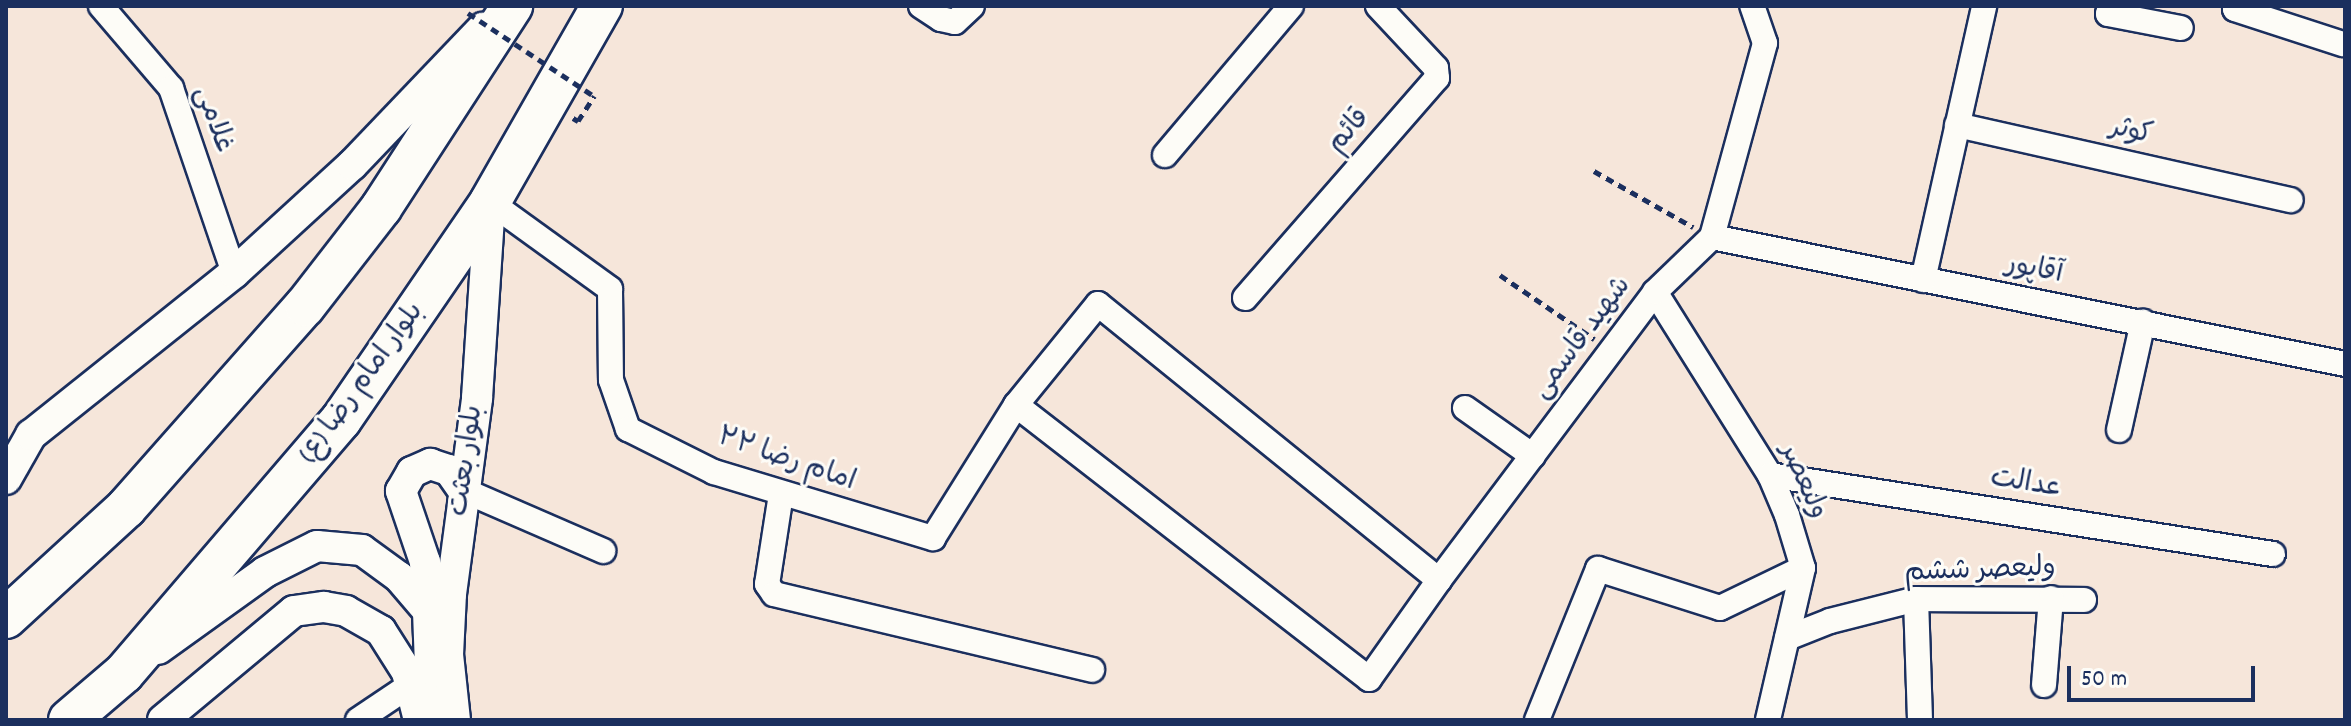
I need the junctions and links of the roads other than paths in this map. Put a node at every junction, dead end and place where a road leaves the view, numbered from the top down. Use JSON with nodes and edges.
{"nodes":[{"id":1,"x":101,"y":6,"type":"edge"},
{"id":2,"x":504,"y":6,"type":"edge"},
{"id":3,"x":512,"y":6,"type":"edge"},
{"id":4,"x":602,"y":6,"type":"edge"},
{"id":5,"x":921,"y":6,"type":"edge"},
{"id":6,"x":972,"y":6,"type":"edge"},
{"id":7,"x":1291,"y":6,"type":"edge"},
{"id":8,"x":1378,"y":6,"type":"edge"},
{"id":9,"x":1752,"y":6,"type":"edge"},
{"id":10,"x":1984,"y":6,"type":"edge"},
{"id":11,"x":2110,"y":6,"type":"edge"},
{"id":12,"x":2236,"y":6,"type":"edge"},
{"id":13,"x":2181,"y":28,"type":"dead end"},
{"id":14,"x":2343,"y":44,"type":"dead end"},
{"id":15,"x":1957,"y":125,"type":"junction"},
{"id":16,"x":1165,"y":155,"type":"dead end"},
{"id":17,"x":2291,"y":200,"type":"dead end"},
{"id":18,"x":490,"y":202,"type":"junction"},
{"id":19,"x":1712,"y":237,"type":"junction"},
{"id":20,"x":234,"y":273,"type":"junction"},
{"id":21,"x":1923,"y":280,"type":"junction"},
{"id":22,"x":1655,"y":292,"type":"junction"},
{"id":23,"x":1245,"y":298,"type":"dead end"},
{"id":24,"x":2143,"y":322,"type":"junction"},
{"id":25,"x":2345,"y":364,"type":"edge"},
{"id":26,"x":1016,"y":405,"type":"junction"},
{"id":27,"x":1465,"y":408,"type":"dead end"},
{"id":28,"x":2119,"y":430,"type":"dead end"},
{"id":29,"x":1533,"y":456,"type":"junction"},
{"id":30,"x":1770,"y":475,"type":"junction"},
{"id":31,"x":6,"y":479,"type":"edge"},
{"id":32,"x":463,"y":490,"type":"junction"},
{"id":33,"x":781,"y":494,"type":"junction"},
{"id":34,"x":603,"y":551,"type":"dead end"},
{"id":35,"x":2273,"y":554,"type":"dead end"},
{"id":36,"x":1803,"y":568,"type":"junction"},
{"id":37,"x":1439,"y":580,"type":"junction"},
{"id":38,"x":2051,"y":598,"type":"junction"},
{"id":39,"x":1916,"y":599,"type":"junction"},
{"id":40,"x":2084,"y":600,"type":"dead end"},
{"id":41,"x":428,"y":611,"type":"junction"},
{"id":42,"x":6,"y":618,"type":"edge"},
{"id":43,"x":1787,"y":638,"type":"junction"},
{"id":44,"x":1092,"y":670,"type":"dead end"},
{"id":45,"x":124,"y":673,"type":"junction"},
{"id":46,"x":409,"y":678,"type":"junction"},
{"id":47,"x":2044,"y":685,"type":"dead end"},
{"id":48,"x":69,"y":720,"type":"edge"},
{"id":49,"x":163,"y":720,"type":"edge"},
{"id":50,"x":358,"y":720,"type":"edge"},
{"id":51,"x":419,"y":720,"type":"edge"},
{"id":52,"x":432,"y":720,"type":"edge"},
{"id":53,"x":455,"y":720,"type":"edge"},
{"id":54,"x":1537,"y":720,"type":"edge"},
{"id":55,"x":1768,"y":720,"type":"edge"},
{"id":56,"x":1920,"y":720,"type":"edge"}],
"edges":[{"from":1,"to":20,"type":"street","name":"غلامی"},
{"from":2,"to":20,"type":"street"},
{"from":3,"to":42,"type":"highway"},
{"from":4,"to":18,"type":"highway","name":"بلوار امام رضا (ع)"},
{"from":5,"to":6,"type":"street"},
{"from":7,"to":16,"type":"street"},
{"from":8,"to":23,"type":"street","name":"قائم"},
{"from":9,"to":19,"type":"street"},
{"from":10,"to":15,"type":"street"},
{"from":11,"to":13,"type":"street"},
{"from":12,"to":14,"type":"street"},
{"from":15,"to":17,"type":"street","name":"کوثر"},
{"from":15,"to":21,"type":"street"},
{"from":18,"to":32,"type":"street","name":"بلوار بعثت"},
{"from":18,"to":33,"type":"street","name":"امام رضا ۲۲"},
{"from":18,"to":45,"type":"highway","name":"بلوار امام رضا (ع)"},
{"from":19,"to":21,"type":"street","name":"آقاپور"},
{"from":19,"to":22,"type":"street","name":"شهید قاسمی"},
{"from":20,"to":31,"type":"street"},
{"from":21,"to":24,"type":"street","name":"آقاپور"},
{"from":22,"to":29,"type":"street","name":"شهید قاسمی"},
{"from":22,"to":30,"type":"street","name":"ولیعصر"},
{"from":24,"to":25,"type":"street","name":"آقاپور"},
{"from":24,"to":28,"type":"street"},
{"from":26,"to":33,"type":"street","name":"امام رضا ۲۲"},
{"from":26,"to":37,"type":"street","name":"شهید قاسمی"},
{"from":26,"to":37,"type":"street","name":"امام رضا ۲۲"},
{"from":27,"to":29,"type":"street"},
{"from":29,"to":37,"type":"street","name":"شهید قاسمی"},
{"from":30,"to":35,"type":"street","name":"عدالت"},
{"from":30,"to":36,"type":"street","name":"ولیعصر"},
{"from":32,"to":34,"type":"street"},
{"from":32,"to":41,"type":"street"},
{"from":32,"to":53,"type":"street","name":"بلوار بعثت"},
{"from":33,"to":44,"type":"street"},
{"from":36,"to":43,"type":"street","name":"ولیعصر"},
{"from":36,"to":54,"type":"street"},
{"from":38,"to":39,"type":"street","name":"ولیعصر ششم"},
{"from":38,"to":40,"type":"street","name":"ولیعصر ششم"},
{"from":38,"to":47,"type":"street"},
{"from":39,"to":43,"type":"street","name":"ولیعصر ششم"},
{"from":39,"to":56,"type":"street"},
{"from":41,"to":45,"type":"street"},
{"from":41,"to":52,"type":"street"},
{"from":43,"to":55,"type":"street","name":"ولیعصر"},
{"from":45,"to":48,"type":"highway","name":"بلوار امام رضا (ع)"},
{"from":46,"to":49,"type":"street"},
{"from":46,"to":50,"type":"street"},
{"from":46,"to":51,"type":"street"}]}
